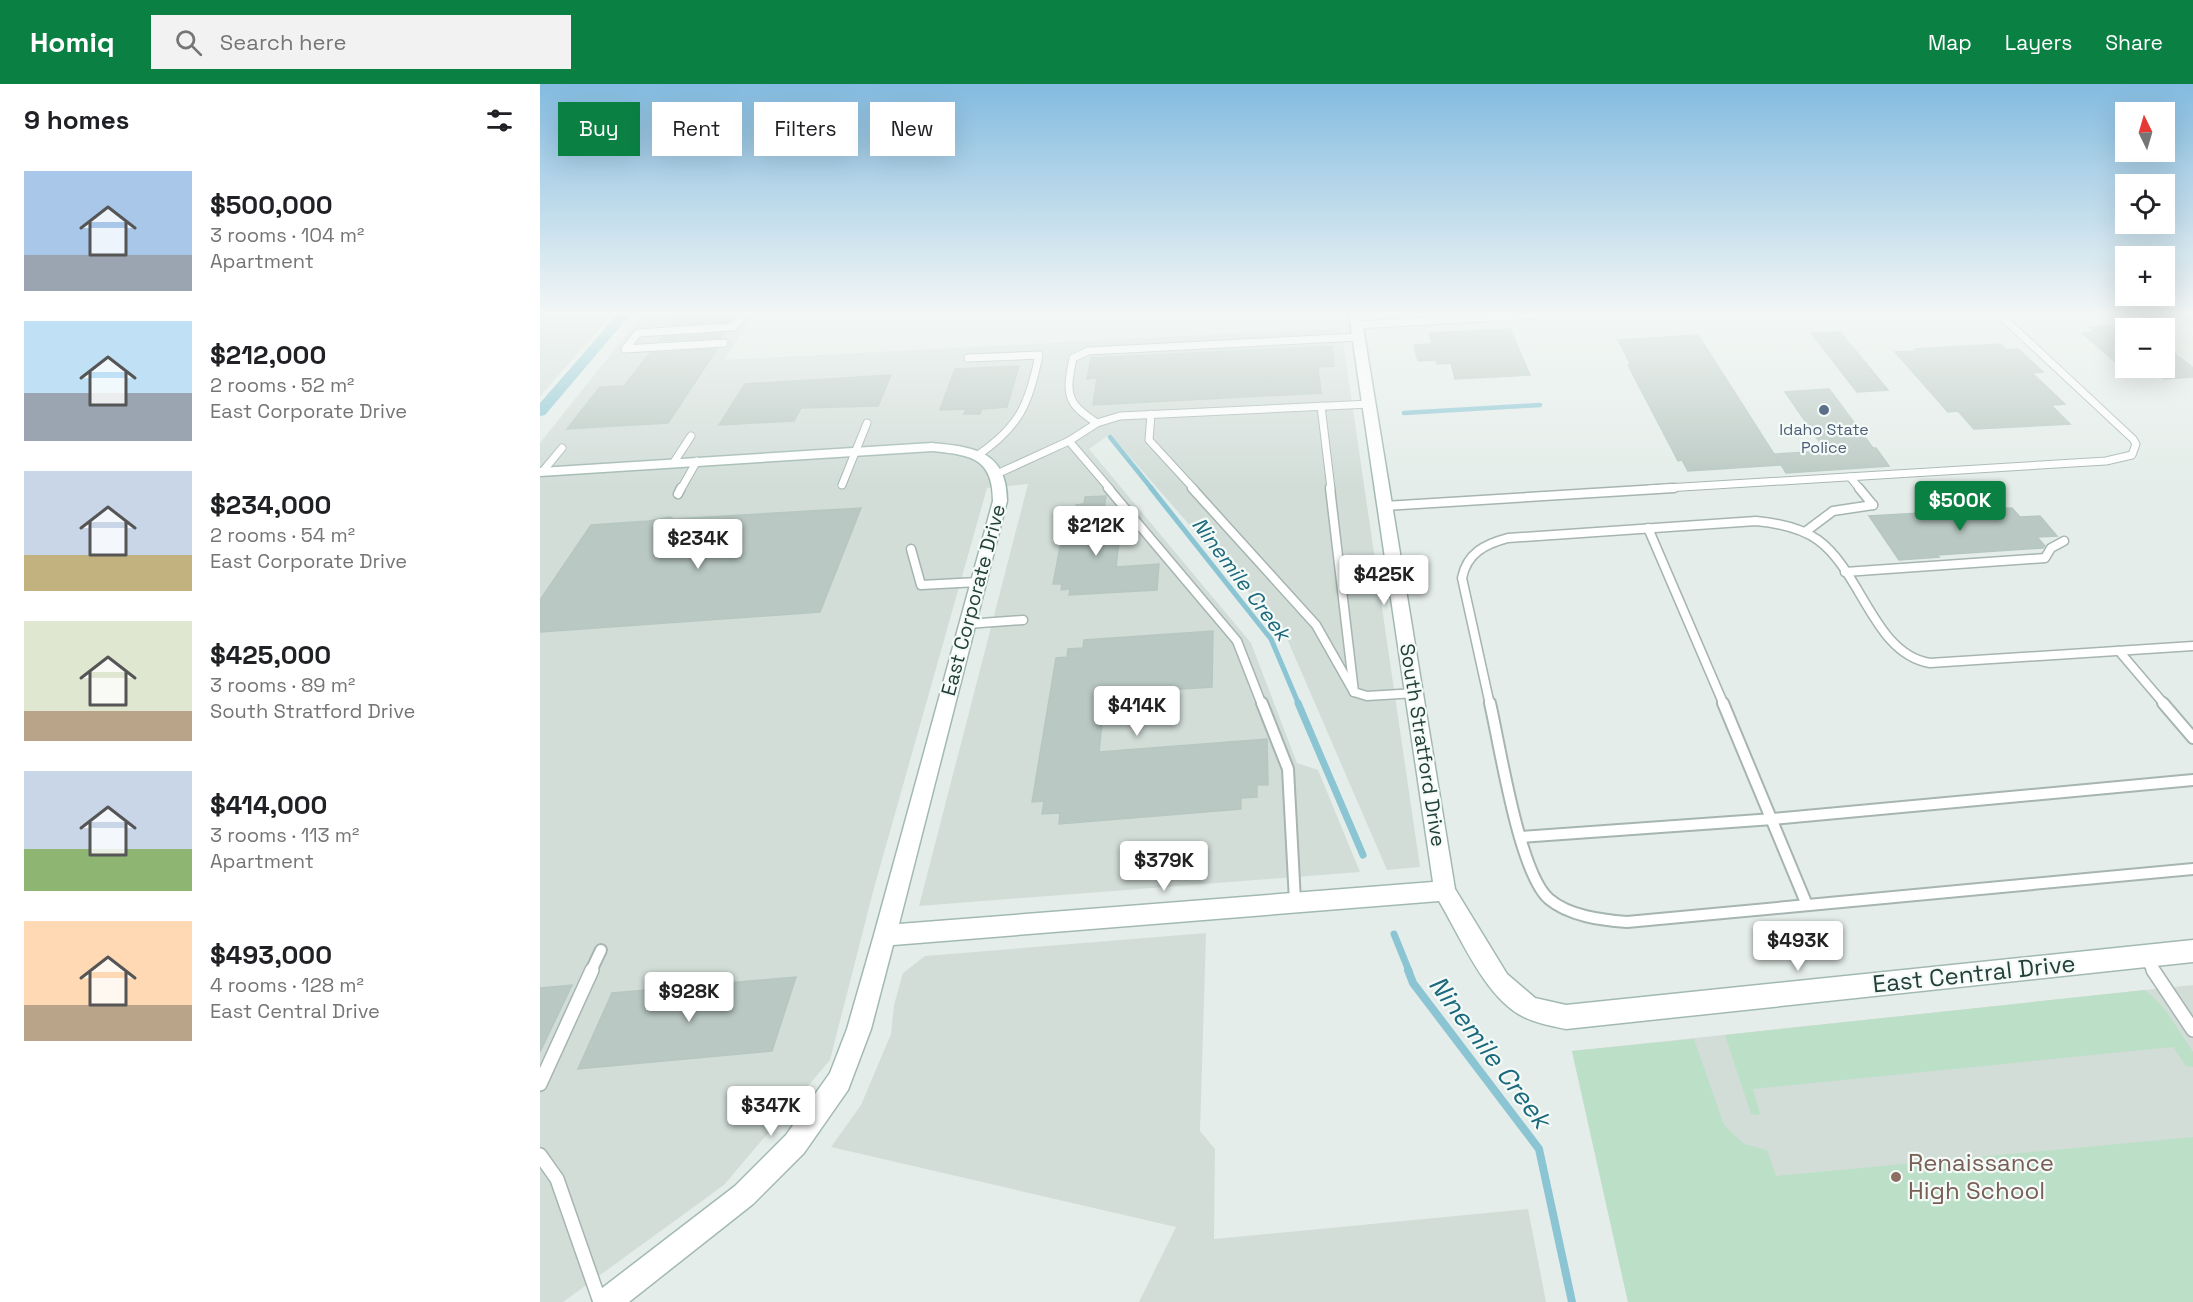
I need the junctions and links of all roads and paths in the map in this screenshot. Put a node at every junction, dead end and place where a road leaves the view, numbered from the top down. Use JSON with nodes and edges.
{"nodes":[{"id":1,"x":1036,"y":372,"type":"edge"},
{"id":2,"x":1071,"y":372,"type":"edge"},
{"id":3,"x":1364,"y":372,"type":"edge"},
{"id":4,"x":2061,"y":372,"type":"edge"},
{"id":5,"x":1370,"y":404,"type":"junction"},
{"id":6,"x":1321,"y":406,"type":"junction"},
{"id":7,"x":1151,"y":414,"type":"junction"},
{"id":8,"x":867,"y":423,"type":"dead end"},
{"id":9,"x":1097,"y":423,"type":"junction"},
{"id":10,"x":691,"y":436,"type":"dead end"},
{"id":11,"x":1069,"y":441,"type":"junction"},
{"id":12,"x":562,"y":448,"type":"dead end"},
{"id":13,"x":855,"y":451,"type":"junction"},
{"id":14,"x":978,"y":455,"type":"junction"},
{"id":15,"x":697,"y":461,"type":"junction"},
{"id":16,"x":674,"y":462,"type":"junction"},
{"id":17,"x":542,"y":472,"type":"edge"},
{"id":18,"x":999,"y":472,"type":"junction"},
{"id":19,"x":1851,"y":477,"type":"junction"},
{"id":20,"x":842,"y":485,"type":"dead end"},
{"id":21,"x":678,"y":494,"type":"dead end"},
{"id":22,"x":1385,"y":506,"type":"junction"},
{"id":23,"x":1648,"y":528,"type":"junction"},
{"id":24,"x":1805,"y":532,"type":"junction"},
{"id":25,"x":2064,"y":540,"type":"dead end"},
{"id":26,"x":911,"y":549,"type":"dead end"},
{"id":27,"x":1845,"y":572,"type":"junction"},
{"id":28,"x":978,"y":582,"type":"junction"},
{"id":29,"x":1023,"y":620,"type":"dead end"},
{"id":30,"x":967,"y":624,"type":"junction"},
{"id":31,"x":2193,"y":646,"type":"edge"},
{"id":32,"x":2119,"y":651,"type":"junction"},
{"id":33,"x":1354,"y":692,"type":"junction"},
{"id":34,"x":1416,"y":693,"type":"junction"},
{"id":35,"x":2193,"y":738,"type":"edge"},
{"id":36,"x":2193,"y":780,"type":"edge"},
{"id":37,"x":1773,"y":819,"type":"junction"},
{"id":38,"x":1520,"y":837,"type":"junction"},
{"id":39,"x":2193,"y":869,"type":"edge"},
{"id":40,"x":1445,"y":891,"type":"junction"},
{"id":41,"x":1295,"y":901,"type":"junction"},
{"id":42,"x":1807,"y":905,"type":"junction"},
{"id":43,"x":885,"y":935,"type":"junction"},
{"id":44,"x":601,"y":950,"type":"dead end"},
{"id":45,"x":2193,"y":951,"type":"edge"},
{"id":46,"x":2144,"y":956,"type":"junction"},
{"id":47,"x":2193,"y":1029,"type":"edge"},
{"id":48,"x":540,"y":1084,"type":"edge"},
{"id":49,"x":540,"y":1155,"type":"edge"},
{"id":50,"x":600,"y":1302,"type":"edge"},
{"id":51,"x":607,"y":1302,"type":"edge"}],
"edges":[{"from":1,"to":14,"type":"lane"},
{"from":2,"to":9,"type":"lane"},
{"from":3,"to":5,"type":"street","name":"South Stratford Drive"},
{"from":4,"to":19,"type":"lane"},
{"from":5,"to":6,"type":"lane"},
{"from":5,"to":22,"type":"street","name":"South Stratford Drive"},
{"from":6,"to":7,"type":"lane"},
{"from":6,"to":33,"type":"lane"},
{"from":7,"to":9,"type":"lane"},
{"from":7,"to":33,"type":"lane"},
{"from":8,"to":13,"type":"lane"},
{"from":9,"to":11,"type":"lane"},
{"from":10,"to":16,"type":"lane"},
{"from":11,"to":18,"type":"lane"},
{"from":11,"to":41,"type":"lane"},
{"from":12,"to":17,"type":"lane"},
{"from":13,"to":14,"type":"street"},
{"from":13,"to":15,"type":"street"},
{"from":13,"to":20,"type":"lane"},
{"from":14,"to":18,"type":"street"},
{"from":15,"to":16,"type":"street"},
{"from":15,"to":21,"type":"lane"},
{"from":16,"to":17,"type":"street"},
{"from":18,"to":28,"type":"street","name":"East Corporate Drive"},
{"from":19,"to":22,"type":"lane"},
{"from":19,"to":24,"type":"lane"},
{"from":22,"to":34,"type":"street","name":"South Stratford Drive"},
{"from":23,"to":24,"type":"lane"},
{"from":23,"to":37,"type":"lane"},
{"from":23,"to":38,"type":"lane"},
{"from":24,"to":27,"type":"lane"},
{"from":25,"to":27,"type":"lane"},
{"from":26,"to":28,"type":"lane"},
{"from":27,"to":32,"type":"lane"},
{"from":28,"to":30,"type":"street","name":"East Corporate Drive"},
{"from":29,"to":30,"type":"lane"},
{"from":30,"to":43,"type":"street","name":"East Corporate Drive"},
{"from":31,"to":32,"type":"lane"},
{"from":32,"to":35,"type":"lane"},
{"from":33,"to":34,"type":"lane"},
{"from":34,"to":40,"type":"street","name":"South Stratford Drive"},
{"from":36,"to":37,"type":"lane"},
{"from":37,"to":38,"type":"lane"},
{"from":37,"to":42,"type":"lane"},
{"from":38,"to":42,"type":"lane"},
{"from":39,"to":42,"type":"lane"},
{"from":40,"to":41,"type":"street"},
{"from":40,"to":46,"type":"street","name":"East Central Drive"},
{"from":41,"to":43,"type":"street"},
{"from":43,"to":51,"type":"street","name":"East Corporate Drive"},
{"from":44,"to":48,"type":"lane"},
{"from":45,"to":46,"type":"street","name":"East Central Drive"},
{"from":46,"to":47,"type":"lane"},
{"from":49,"to":50,"type":"lane"}]}
